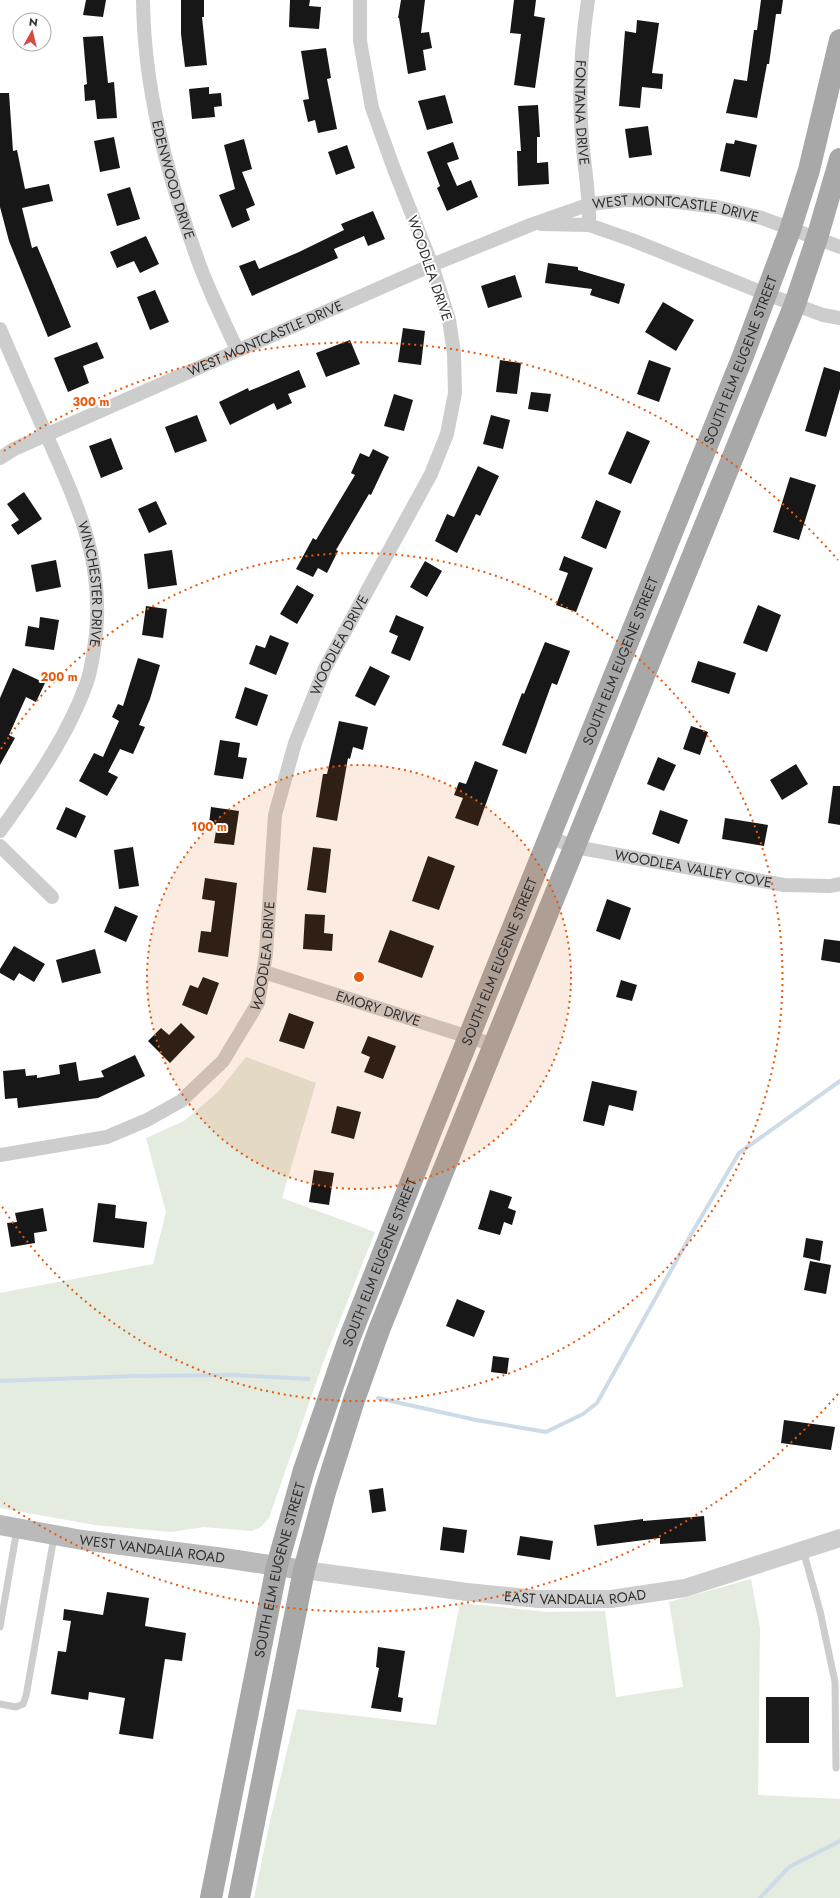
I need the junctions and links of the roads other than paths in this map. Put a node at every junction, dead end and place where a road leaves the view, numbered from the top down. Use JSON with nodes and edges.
{"nodes":[{"id":1,"x":143,"y":0,"type":"edge"},
{"id":2,"x":360,"y":0,"type":"edge"},
{"id":3,"x":588,"y":0,"type":"edge"},
{"id":4,"x":840,"y":40,"type":"edge"},
{"id":5,"x":840,"y":160,"type":"edge"},
{"id":6,"x":590,"y":204,"type":"junction"},
{"id":7,"x":533,"y":224,"type":"junction"},
{"id":8,"x":589,"y":225,"type":"junction"},
{"id":9,"x":790,"y":230,"type":"junction"},
{"id":10,"x":817,"y":238,"type":"junction"},
{"id":11,"x":840,"y":247,"type":"edge"},
{"id":12,"x":432,"y":265,"type":"junction"},
{"id":13,"x":766,"y":294,"type":"junction"},
{"id":14,"x":795,"y":304,"type":"junction"},
{"id":15,"x":840,"y":318,"type":"edge"},
{"id":16,"x":0,"y":329,"type":"edge"},
{"id":17,"x":237,"y":350,"type":"junction"},
{"id":18,"x":47,"y":436,"type":"junction"},
{"id":19,"x":0,"y":458,"type":"edge"},
{"id":20,"x":0,"y":831,"type":"edge"},
{"id":21,"x":549,"y":837,"type":"junction"},
{"id":22,"x":0,"y":846,"type":"edge"},
{"id":23,"x":574,"y":847,"type":"junction"},
{"id":24,"x":840,"y":884,"type":"edge"},
{"id":25,"x":52,"y":897,"type":"dead end"},
{"id":26,"x":264,"y":972,"type":"junction"},
{"id":27,"x":468,"y":1038,"type":"junction"},
{"id":28,"x":494,"y":1045,"type":"junction"},
{"id":29,"x":0,"y":1155,"type":"edge"},
{"id":30,"x":9,"y":1527,"type":"edge"},
{"id":31,"x":54,"y":1535,"type":"junction"},
{"id":32,"x":840,"y":1538,"type":"edge"},
{"id":33,"x":803,"y":1550,"type":"junction"},
{"id":34,"x":277,"y":1566,"type":"junction"},
{"id":35,"x":304,"y":1570,"type":"junction"},
{"id":36,"x":0,"y":1627,"type":"edge"},
{"id":37,"x":0,"y":1704,"type":"edge"},
{"id":38,"x":836,"y":1768,"type":"dead end"},
{"id":39,"x":211,"y":1898,"type":"edge"},
{"id":40,"x":239,"y":1898,"type":"edge"}],
"edges":[{"from":1,"to":17,"type":"street","name":"EDENWOOD DRIVE"},
{"from":2,"to":12,"type":"street","name":"WOODLEA DRIVE"},
{"from":3,"to":6,"type":"street","name":"FONTANA DRIVE"},
{"from":4,"to":9,"type":"main road","name":"SOUTH ELM EUGENE STREET"},
{"from":5,"to":10,"type":"main road","name":"SOUTH ELM EUGENE STREET"},
{"from":6,"to":7,"type":"street","name":"WEST MONTCASTLE DRIVE"},
{"from":6,"to":8,"type":"street","name":"FONTANA DRIVE"},
{"from":6,"to":9,"type":"street","name":"WEST MONTCASTLE DRIVE"},
{"from":7,"to":8,"type":"street","name":"WEST MONTCASTLE DRIVE"},
{"from":7,"to":12,"type":"street","name":"WEST MONTCASTLE DRIVE"},
{"from":8,"to":13,"type":"street","name":"WEST MONTCASTLE DRIVE"},
{"from":9,"to":10,"type":"street","name":"WEST MONTCASTLE DRIVE"},
{"from":9,"to":13,"type":"main road","name":"SOUTH ELM EUGENE STREET"},
{"from":10,"to":11,"type":"street","name":"WEST MONTCASTLE DRIVE"},
{"from":10,"to":14,"type":"main road","name":"SOUTH ELM EUGENE STREET"},
{"from":12,"to":17,"type":"street","name":"WEST MONTCASTLE DRIVE"},
{"from":12,"to":26,"type":"street","name":"WOODLEA DRIVE"},
{"from":13,"to":14,"type":"street","name":"WEST MONTCASTLE DRIVE"},
{"from":13,"to":21,"type":"main road","name":"SOUTH ELM EUGENE STREET"},
{"from":14,"to":15,"type":"street","name":"WEST MONTCASTLE DRIVE"},
{"from":14,"to":23,"type":"main road","name":"SOUTH ELM EUGENE STREET"},
{"from":16,"to":18,"type":"street","name":"WINCHESTER DRIVE"},
{"from":17,"to":18,"type":"street","name":"WEST MONTCASTLE DRIVE"},
{"from":18,"to":19,"type":"street","name":"WEST MONTCASTLE DRIVE"},
{"from":18,"to":20,"type":"street","name":"WINCHESTER DRIVE"},
{"from":21,"to":23,"type":"street","name":"WOODLEA VALLEY COVE"},
{"from":21,"to":27,"type":"main road","name":"SOUTH ELM EUGENE STREET"},
{"from":22,"to":25,"type":"street"},
{"from":23,"to":24,"type":"street","name":"WOODLEA VALLEY COVE"},
{"from":23,"to":28,"type":"main road","name":"SOUTH ELM EUGENE STREET"},
{"from":26,"to":27,"type":"street","name":"EMORY DRIVE"},
{"from":26,"to":29,"type":"street","name":"WOODLEA DRIVE"},
{"from":27,"to":28,"type":"street","name":"EMORY DRIVE"},
{"from":27,"to":34,"type":"main road","name":"SOUTH ELM EUGENE STREET"},
{"from":28,"to":35,"type":"main road","name":"SOUTH ELM EUGENE STREET"},
{"from":30,"to":31,"type":"main road","name":"WEST VANDALIA ROAD"},
{"from":30,"to":36,"type":"lane"},
{"from":31,"to":34,"type":"main road","name":"WEST VANDALIA ROAD"},
{"from":31,"to":37,"type":"lane"},
{"from":32,"to":33,"type":"street","name":"EAST VANDALIA ROAD"},
{"from":33,"to":35,"type":"street","name":"EAST VANDALIA ROAD"},
{"from":33,"to":38,"type":"lane"},
{"from":34,"to":35,"type":"main road","name":"WEST VANDALIA ROAD"},
{"from":34,"to":39,"type":"main road","name":"SOUTH ELM EUGENE STREET"},
{"from":35,"to":40,"type":"main road","name":"SOUTH ELM EUGENE STREET"}]}
